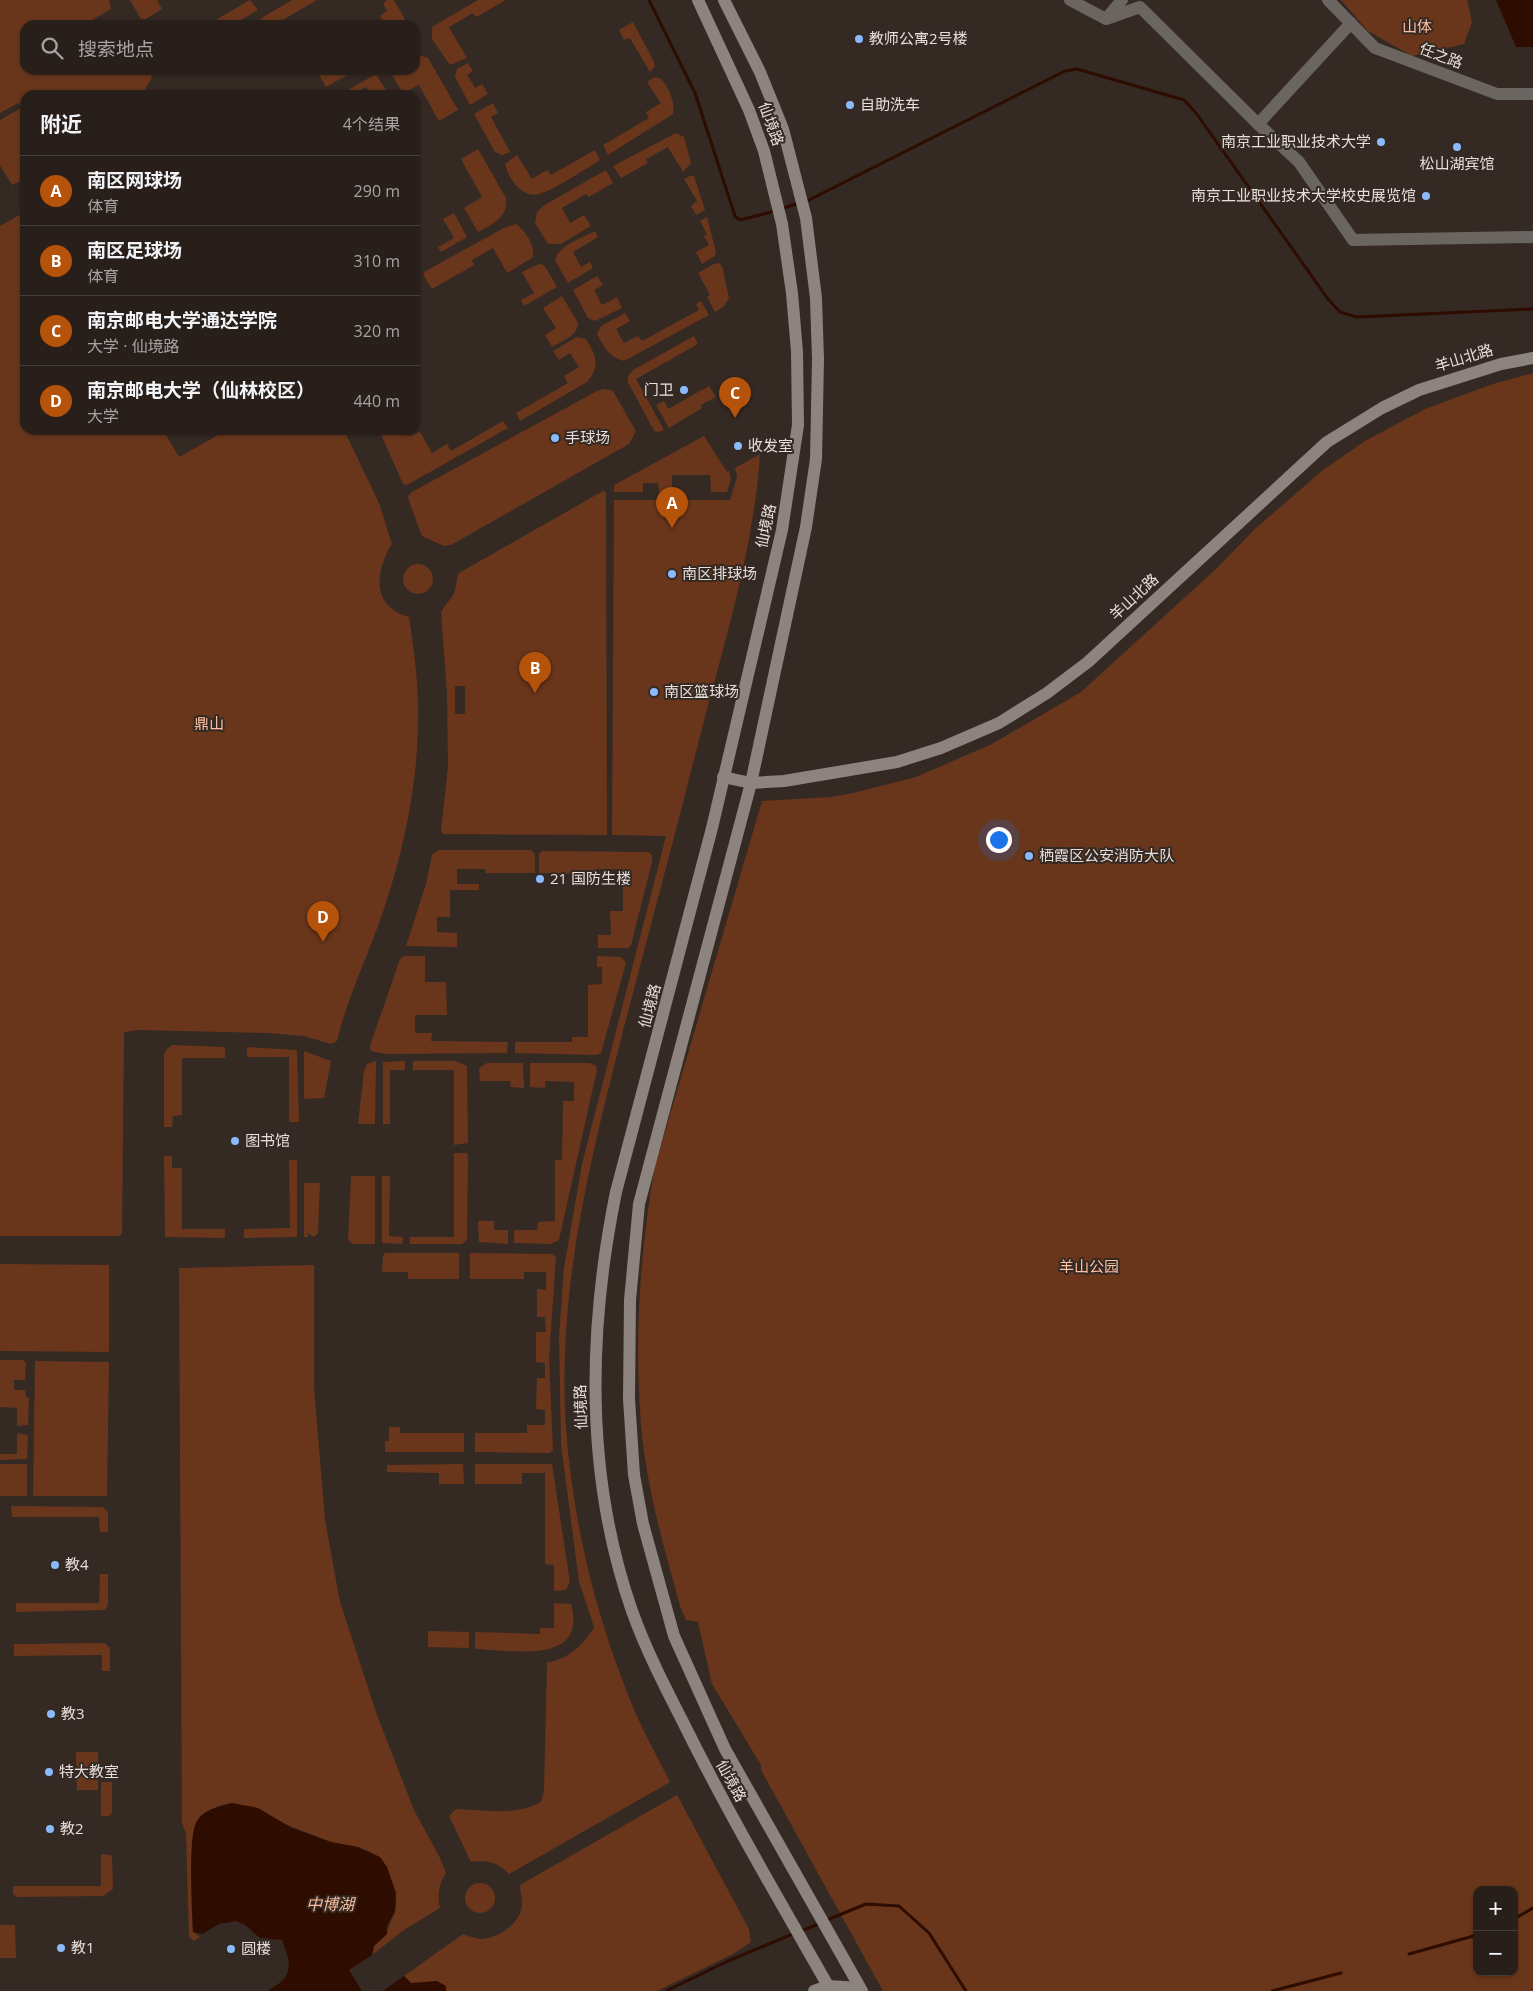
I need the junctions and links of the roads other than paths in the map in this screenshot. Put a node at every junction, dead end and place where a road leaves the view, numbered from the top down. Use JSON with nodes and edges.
{"nodes":[{"id":1,"x":698,"y":0,"type":"edge"},
{"id":2,"x":724,"y":0,"type":"edge"},
{"id":3,"x":1070,"y":0,"type":"edge"},
{"id":4,"x":1122,"y":0,"type":"edge"},
{"id":5,"x":1328,"y":0,"type":"edge"},
{"id":6,"x":1106,"y":19,"type":"junction"},
{"id":7,"x":1351,"y":23,"type":"junction"},
{"id":8,"x":1533,"y":94,"type":"edge"},
{"id":9,"x":1258,"y":124,"type":"junction"},
{"id":10,"x":1533,"y":237,"type":"edge"},
{"id":11,"x":1533,"y":358,"type":"edge"},
{"id":12,"x":724,"y":777,"type":"junction"},
{"id":13,"x":751,"y":783,"type":"junction"},
{"id":14,"x":830,"y":1988,"type":"edge"},
{"id":15,"x":860,"y":1990,"type":"edge"},
{"id":16,"x":814,"y":1991,"type":"edge"}],
"edges":[{"from":1,"to":12,"type":"main road","name":"仙境路"},
{"from":2,"to":13,"type":"main road","name":"仙境路"},
{"from":3,"to":6,"type":"street"},
{"from":4,"to":6,"type":"street"},
{"from":5,"to":7,"type":"street","name":"任之路"},
{"from":6,"to":9,"type":"street"},
{"from":7,"to":8,"type":"street","name":"任之路"},
{"from":7,"to":9,"type":"street"},
{"from":9,"to":10,"type":"street"},
{"from":11,"to":13,"type":"main road","name":"羊山北路"},
{"from":12,"to":13,"type":"main road","name":"羊山北路"},
{"from":12,"to":14,"type":"main road","name":"仙境路"},
{"from":13,"to":15,"type":"main road","name":"仙境路"},
{"from":14,"to":15,"type":"main road"},
{"from":14,"to":16,"type":"main road"}]}
